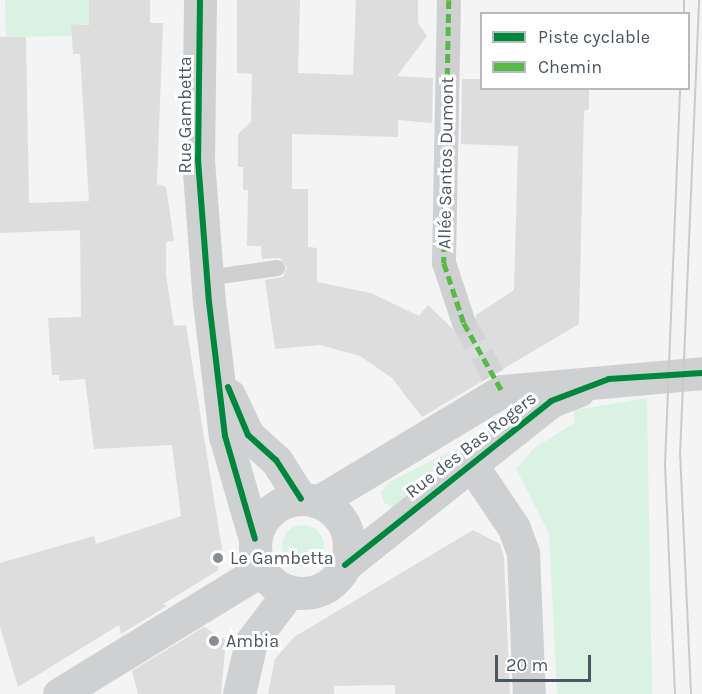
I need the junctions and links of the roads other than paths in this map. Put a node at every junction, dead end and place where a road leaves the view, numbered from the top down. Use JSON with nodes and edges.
{"nodes":[{"id":1,"x":200,"y":0,"type":"edge"},
{"id":2,"x":449,"y":0,"type":"edge"},
{"id":3,"x":277,"y":268,"type":"dead end"},
{"id":4,"x":208,"y":290,"type":"junction"},
{"id":5,"x":464,"y":323,"type":"tunnel mouth"},
{"id":6,"x":702,"y":373,"type":"edge"},
{"id":7,"x":609,"y":379,"type":"junction"},
{"id":8,"x":471,"y":464,"type":"junction"},
{"id":9,"x":310,"y":500,"type":"junction"},
{"id":10,"x":258,"y":554,"type":"junction"},
{"id":11,"x":345,"y":565,"type":"junction"},
{"id":12,"x":290,"y":591,"type":"junction"},
{"id":13,"x":59,"y":694,"type":"edge"},
{"id":14,"x":239,"y":694,"type":"edge"},
{"id":15,"x":529,"y":694,"type":"edge"}],
"edges":[{"from":1,"to":4,"type":"street","name":"Rue Gambetta"},
{"from":2,"to":5,"type":"street","name":"Allée Santos Dumont"},
{"from":3,"to":4,"type":"lane"},
{"from":4,"to":9,"type":"street","name":"Rue Gambetta"},
{"from":4,"to":10,"type":"street","name":"Rue Gambetta"},
{"from":6,"to":7,"type":"street","name":"Rue des Bas Rogers"},
{"from":7,"to":8,"type":"street","name":"Rue des Bas Rogers"},
{"from":7,"to":9,"type":"street","name":"Rue des Bas Rogers"},
{"from":8,"to":11,"type":"street","name":"Rue des Bas Rogers"},
{"from":8,"to":15,"type":"street"},
{"from":9,"to":10,"type":"street"},
{"from":9,"to":11,"type":"street"},
{"from":10,"to":12,"type":"street"},
{"from":10,"to":13,"type":"street"},
{"from":11,"to":12,"type":"street"},
{"from":12,"to":14,"type":"street"}]}
